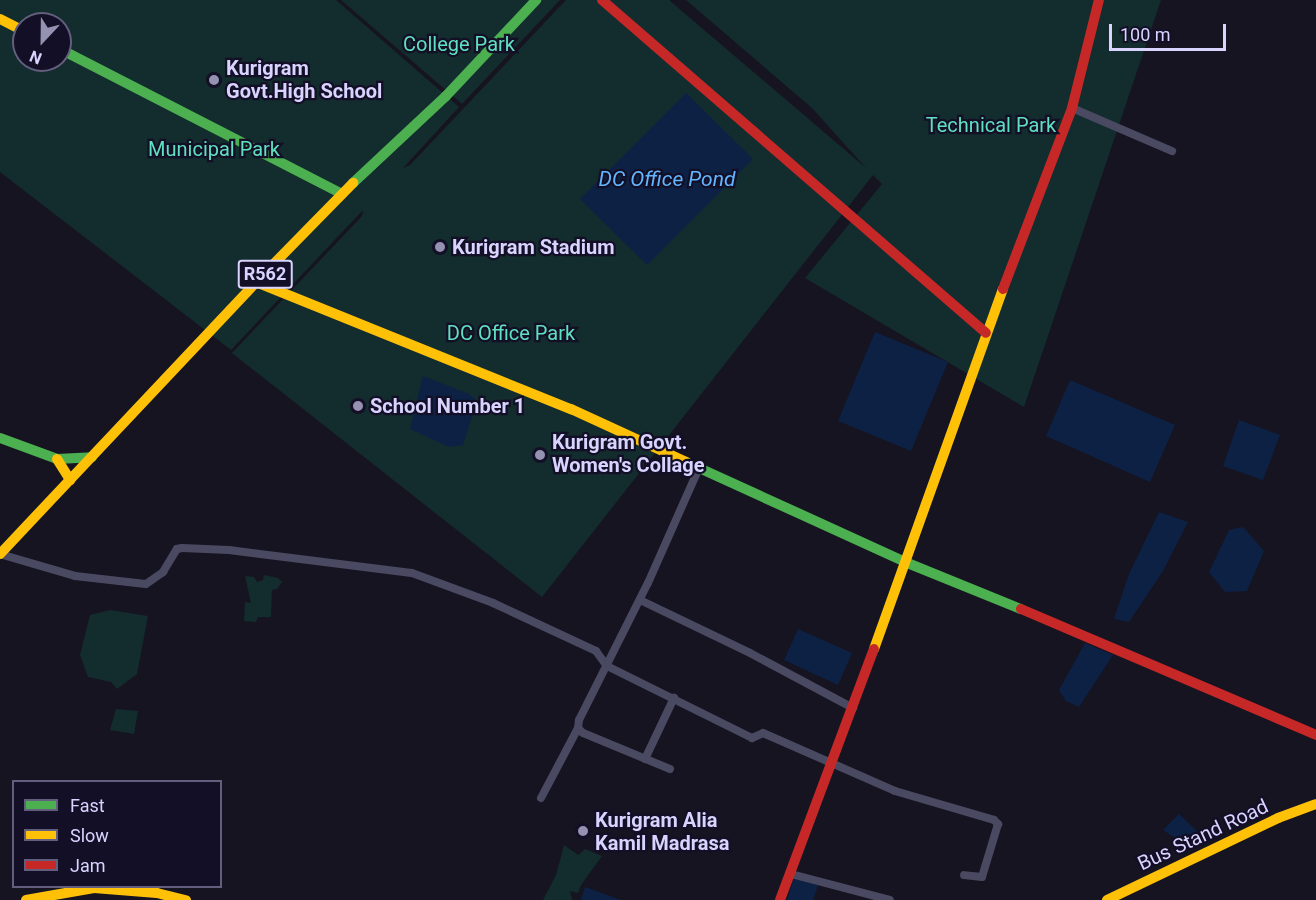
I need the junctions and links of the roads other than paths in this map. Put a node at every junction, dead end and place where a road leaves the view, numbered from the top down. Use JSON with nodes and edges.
{"nodes":[{"id":1,"x":536,"y":0,"type":"edge"},
{"id":2,"x":602,"y":0,"type":"edge"},
{"id":3,"x":1099,"y":0,"type":"edge"},
{"id":4,"x":72,"y":55,"type":"edge"},
{"id":5,"x":1072,"y":108,"type":"junction"},
{"id":6,"x":1172,"y":151,"type":"dead end"},
{"id":7,"x":342,"y":194,"type":"junction"},
{"id":8,"x":256,"y":282,"type":"junction"},
{"id":9,"x":986,"y":333,"type":"junction"},
{"id":10,"x":0,"y":438,"type":"edge"},
{"id":11,"x":92,"y":457,"type":"junction"},
{"id":12,"x":57,"y":459,"type":"junction"},
{"id":13,"x":699,"y":468,"type":"junction"},
{"id":14,"x":70,"y":480,"type":"junction"},
{"id":15,"x":0,"y":554,"type":"edge"},
{"id":16,"x":905,"y":562,"type":"junction"},
{"id":17,"x":640,"y":600,"type":"junction"},
{"id":18,"x":607,"y":666,"type":"junction"},
{"id":19,"x":674,"y":698,"type":"junction"},
{"id":20,"x":853,"y":708,"type":"junction"},
{"id":21,"x":578,"y":728,"type":"junction"},
{"id":22,"x":1316,"y":735,"type":"edge"},
{"id":23,"x":643,"y":758,"type":"junction"},
{"id":24,"x":831,"y":762,"type":"junction"},
{"id":25,"x":669,"y":769,"type":"dead end"},
{"id":26,"x":541,"y":798,"type":"dead end"},
{"id":27,"x":1316,"y":804,"type":"edge"},
{"id":28,"x":790,"y":873,"type":"junction"},
{"id":29,"x":964,"y":875,"type":"dead end"},
{"id":30,"x":26,"y":900,"type":"edge"},
{"id":31,"x":186,"y":900,"type":"edge"},
{"id":32,"x":780,"y":900,"type":"edge"},
{"id":33,"x":890,"y":900,"type":"edge"},
{"id":34,"x":1107,"y":900,"type":"edge"}],
"edges":[{"from":1,"to":7,"type":"main road","number":"R562"},
{"from":2,"to":9,"type":"main road"},
{"from":3,"to":5,"type":"main road"},
{"from":4,"to":7,"type":"main road"},
{"from":5,"to":6,"type":"street"},
{"from":5,"to":9,"type":"main road"},
{"from":7,"to":8,"type":"main road","number":"R562"},
{"from":8,"to":11,"type":"main road","number":"R562"},
{"from":8,"to":13,"type":"main road"},
{"from":9,"to":16,"type":"main road"},
{"from":10,"to":12,"type":"main road"},
{"from":11,"to":12,"type":"main road"},
{"from":11,"to":14,"type":"main road","number":"R562"},
{"from":12,"to":14,"type":"main road"},
{"from":13,"to":16,"type":"main road"},
{"from":13,"to":17,"type":"street"},
{"from":14,"to":15,"type":"main road","number":"R562"},
{"from":15,"to":18,"type":"street"},
{"from":16,"to":20,"type":"main road"},
{"from":16,"to":22,"type":"main road"},
{"from":17,"to":18,"type":"street"},
{"from":17,"to":20,"type":"street"},
{"from":18,"to":19,"type":"street"},
{"from":18,"to":21,"type":"street"},
{"from":19,"to":23,"type":"street"},
{"from":19,"to":24,"type":"street"},
{"from":20,"to":24,"type":"main road"},
{"from":21,"to":23,"type":"street"},
{"from":21,"to":26,"type":"street"},
{"from":23,"to":25,"type":"street"},
{"from":24,"to":28,"type":"main road"},
{"from":24,"to":29,"type":"street"},
{"from":27,"to":34,"type":"main road","name":"Bus Stand Road"},
{"from":28,"to":32,"type":"main road"},
{"from":28,"to":33,"type":"street"},
{"from":30,"to":31,"type":"main road"}]}
